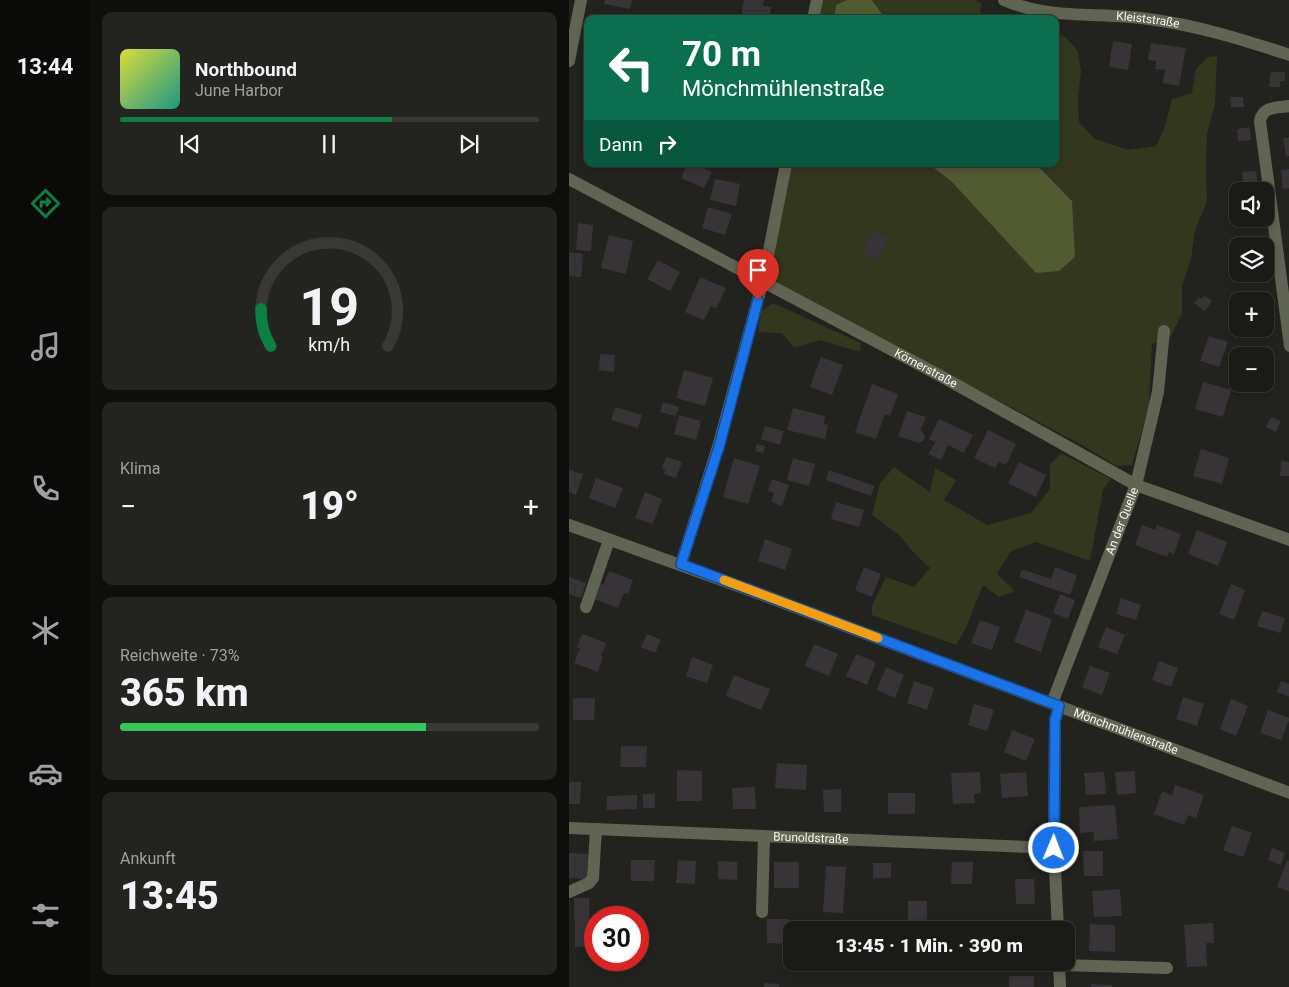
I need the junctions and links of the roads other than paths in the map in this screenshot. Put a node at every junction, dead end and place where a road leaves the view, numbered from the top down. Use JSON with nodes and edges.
{"nodes":[{"id":1,"x":581,"y":0,"type":"edge"},
{"id":2,"x":817,"y":0,"type":"edge"},
{"id":3,"x":1004,"y":0,"type":"edge"},
{"id":4,"x":814,"y":15,"type":"edge"},
{"id":5,"x":1289,"y":55,"type":"edge"},
{"id":6,"x":569,"y":61,"type":"edge"},
{"id":7,"x":1289,"y":106,"type":"edge"},
{"id":8,"x":785,"y":167,"type":"edge"},
{"id":9,"x":569,"y":179,"type":"edge"},
{"id":10,"x":763,"y":282,"type":"junction"},
{"id":11,"x":1164,"y":331,"type":"dead end"},
{"id":12,"x":1289,"y":346,"type":"edge"},
{"id":13,"x":1136,"y":484,"type":"junction"},
{"id":14,"x":569,"y":525,"type":"edge"},
{"id":15,"x":609,"y":540,"type":"junction"},
{"id":16,"x":1289,"y":540,"type":"edge"},
{"id":17,"x":681,"y":564,"type":"junction"},
{"id":18,"x":586,"y":607,"type":"dead end"},
{"id":19,"x":1055,"y":705,"type":"junction"},
{"id":20,"x":1289,"y":793,"type":"edge"},
{"id":21,"x":569,"y":828,"type":"edge"},
{"id":22,"x":596,"y":830,"type":"junction"},
{"id":23,"x":764,"y":836,"type":"junction"},
{"id":24,"x":1054,"y":848,"type":"junction"},
{"id":25,"x":569,"y":892,"type":"edge"},
{"id":26,"x":762,"y":912,"type":"dead end"},
{"id":27,"x":1058,"y":921,"type":"edge"},
{"id":28,"x":1075,"y":965,"type":"edge"},
{"id":29,"x":1167,"y":968,"type":"dead end"},
{"id":30,"x":1059,"y":971,"type":"edge"},
{"id":31,"x":1060,"y":987,"type":"edge"}],
"edges":[{"from":1,"to":6,"type":"street"},
{"from":2,"to":4,"type":"street"},
{"from":3,"to":5,"type":"street","name":"Kleiststraße"},
{"from":7,"to":12,"type":"street"},
{"from":8,"to":10,"type":"street"},
{"from":9,"to":10,"type":"street","name":"Körnerstraße"},
{"from":10,"to":13,"type":"street","name":"Körnerstraße"},
{"from":10,"to":17,"type":"street"},
{"from":11,"to":13,"type":"street","name":"An der Quelle"},
{"from":13,"to":16,"type":"street","name":"Körnerstraße"},
{"from":13,"to":19,"type":"street","name":"An der Quelle"},
{"from":14,"to":15,"type":"street","name":"Mönchmühlenstraße"},
{"from":15,"to":17,"type":"street","name":"Mönchmühlenstraße"},
{"from":15,"to":18,"type":"street"},
{"from":17,"to":19,"type":"street","name":"Mönchmühlenstraße"},
{"from":19,"to":20,"type":"street","name":"Mönchmühlenstraße"},
{"from":19,"to":24,"type":"street","name":"An der Quelle"},
{"from":21,"to":22,"type":"street","name":"Brunoldstraße"},
{"from":22,"to":23,"type":"street","name":"Brunoldstraße"},
{"from":22,"to":25,"type":"street"},
{"from":23,"to":24,"type":"street","name":"Brunoldstraße"},
{"from":23,"to":26,"type":"street"},
{"from":24,"to":27,"type":"street","name":"An der Quelle"},
{"from":28,"to":29,"type":"street"},
{"from":30,"to":31,"type":"street"}]}
